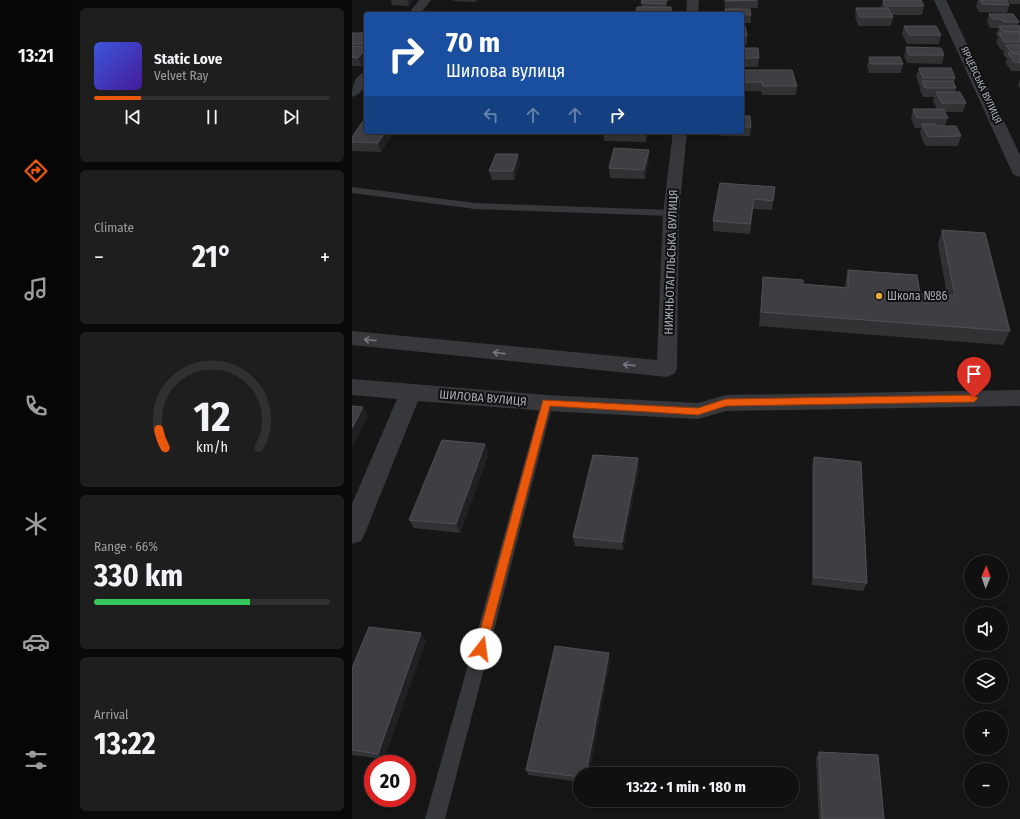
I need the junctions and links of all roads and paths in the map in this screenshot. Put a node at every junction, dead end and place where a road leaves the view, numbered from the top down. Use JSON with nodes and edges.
{"nodes":[{"id":1,"x":425,"y":0,"type":"edge"},
{"id":2,"x":694,"y":0,"type":"edge"},
{"id":3,"x":940,"y":0,"type":"edge"},
{"id":4,"x":416,"y":12,"type":"edge"},
{"id":5,"x":692,"y":12,"type":"edge"},
{"id":6,"x":364,"y":78,"type":"edge"},
{"id":7,"x":352,"y":93,"type":"edge"},
{"id":8,"x":680,"y":134,"type":"edge"},
{"id":9,"x":1020,"y":172,"type":"edge"},
{"id":10,"x":352,"y":190,"type":"edge"},
{"id":11,"x":671,"y":213,"type":"junction"},
{"id":12,"x":352,"y":338,"type":"edge"},
{"id":13,"x":352,"y":387,"type":"edge"},
{"id":14,"x":411,"y":392,"type":"junction"},
{"id":15,"x":1020,"y":398,"type":"edge"},
{"id":16,"x":547,"y":403,"type":"junction"},
{"id":17,"x":352,"y":532,"type":"edge"},
{"id":18,"x":435,"y":819,"type":"edge"}],
"edges":[{"from":1,"to":4,"type":"street"},
{"from":2,"to":5,"type":"street"},
{"from":3,"to":9,"type":"street","name":"ЯРЦЕВСЬКА ВУЛИЦЯ"},
{"from":6,"to":7,"type":"street"},
{"from":8,"to":11,"type":"street","name":"НИЖНЬОТАГІЛЬСЬКА ВУЛИЦЯ"},
{"from":10,"to":11,"type":"lane"},
{"from":11,"to":12,"type":"street","name":"НИЖНЬОТАГІЛЬСЬКА ВУЛИЦЯ","one_way":true},
{"from":13,"to":14,"type":"street","name":"ШИЛОВА ВУЛИЦЯ"},
{"from":14,"to":16,"type":"street","name":"ШИЛОВА ВУЛИЦЯ"},
{"from":14,"to":17,"type":"street"},
{"from":15,"to":16,"type":"street","name":"ШИЛОВА ВУЛИЦЯ"},
{"from":16,"to":18,"type":"lane"}]}
